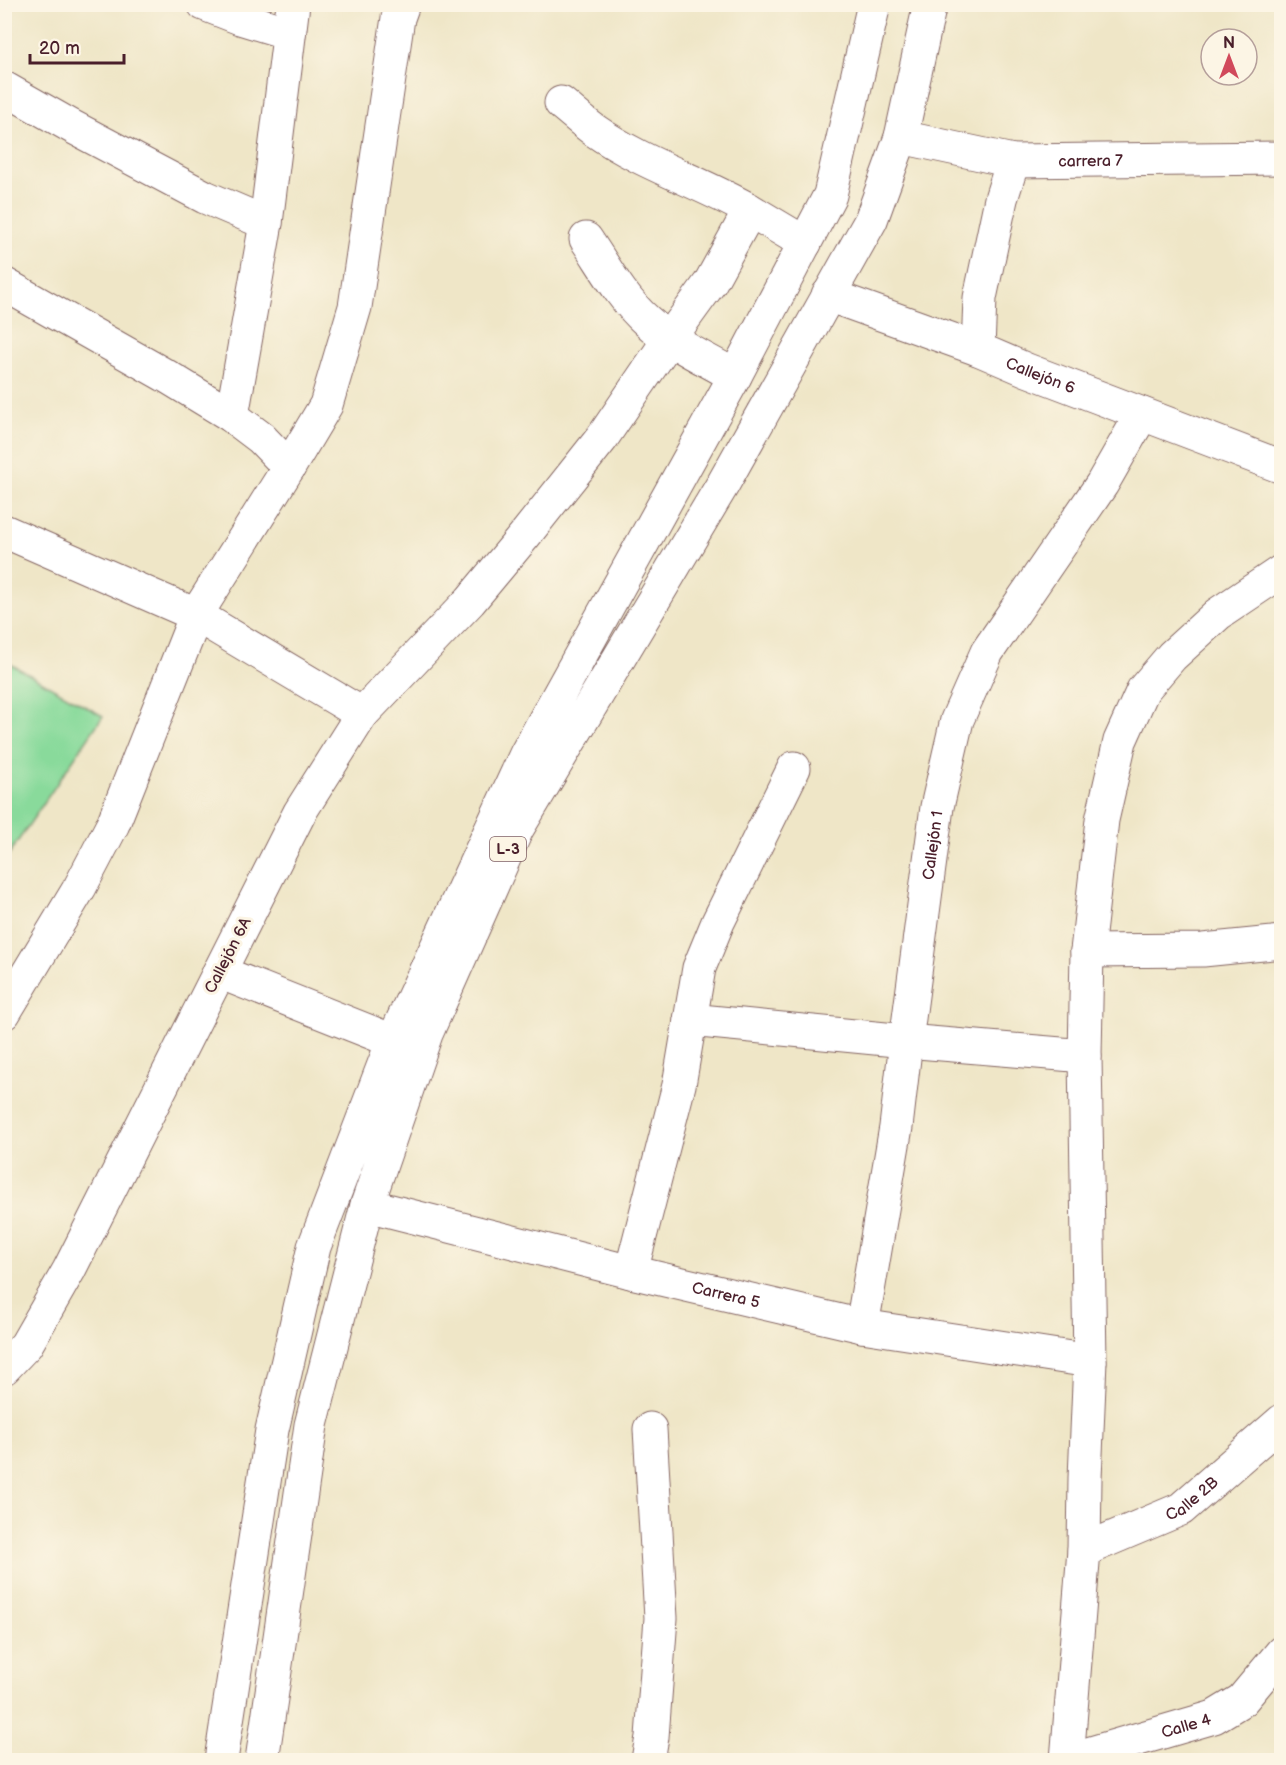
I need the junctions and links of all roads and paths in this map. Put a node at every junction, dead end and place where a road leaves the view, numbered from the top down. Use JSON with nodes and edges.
{"nodes":[{"id":1,"x":204,"y":4,"type":"edge"},
{"id":2,"x":402,"y":4,"type":"edge"},
{"id":3,"x":874,"y":4,"type":"edge"},
{"id":4,"x":930,"y":4,"type":"edge"},
{"id":5,"x":291,"y":19,"type":"edge"},
{"id":6,"x":4,"y":88,"type":"edge"},
{"id":7,"x":561,"y":103,"type":"dead end"},
{"id":8,"x":901,"y":137,"type":"junction"},
{"id":9,"x":1281,"y":158,"type":"edge"},
{"id":10,"x":1012,"y":161,"type":"junction"},
{"id":11,"x":748,"y":209,"type":"junction"},
{"id":12,"x":266,"y":224,"type":"junction"},
{"id":13,"x":586,"y":239,"type":"dead end"},
{"id":14,"x":805,"y":243,"type":"junction"},
{"id":15,"x":4,"y":284,"type":"edge"},
{"id":16,"x":828,"y":295,"type":"junction"},
{"id":17,"x":670,"y":338,"type":"junction"},
{"id":18,"x":978,"y":349,"type":"junction"},
{"id":19,"x":735,"y":376,"type":"junction"},
{"id":20,"x":1142,"y":414,"type":"junction"},
{"id":21,"x":232,"y":416,"type":"junction"},
{"id":22,"x":289,"y":467,"type":"junction"},
{"id":23,"x":1281,"y":467,"type":"edge"},
{"id":24,"x":4,"y":531,"type":"edge"},
{"id":25,"x":1281,"y":571,"type":"edge"},
{"id":26,"x":196,"y":615,"type":"junction"},
{"id":27,"x":362,"y":714,"type":"junction"},
{"id":28,"x":794,"y":768,"type":"dead end"},
{"id":29,"x":1281,"y":942,"type":"edge"},
{"id":30,"x":1087,"y":951,"type":"junction"},
{"id":31,"x":219,"y":972,"type":"junction"},
{"id":32,"x":4,"y":1013,"type":"edge"},
{"id":33,"x":690,"y":1020,"type":"junction"},
{"id":34,"x":393,"y":1041,"type":"junction"},
{"id":35,"x":906,"y":1041,"type":"junction"},
{"id":36,"x":1084,"y":1056,"type":"junction"},
{"id":37,"x":367,"y":1205,"type":"junction"},
{"id":38,"x":631,"y":1272,"type":"junction"},
{"id":39,"x":862,"y":1326,"type":"junction"},
{"id":40,"x":1090,"y":1361,"type":"junction"},
{"id":41,"x":4,"y":1368,"type":"edge"},
{"id":42,"x":1281,"y":1421,"type":"edge"},
{"id":43,"x":650,"y":1430,"type":"dead end"},
{"id":44,"x":1084,"y":1550,"type":"junction"},
{"id":45,"x":1281,"y":1652,"type":"edge"},
{"id":46,"x":1067,"y":1760,"type":"edge"},
{"id":47,"x":221,"y":1761,"type":"edge"},
{"id":48,"x":262,"y":1761,"type":"edge"},
{"id":49,"x":648,"y":1761,"type":"edge"}],
"edges":[{"from":1,"to":5,"type":"street"},
{"from":2,"to":22,"type":"street"},
{"from":3,"to":14,"type":"street","number":"L-3"},
{"from":4,"to":8,"type":"street","number":"L-3"},
{"from":5,"to":12,"type":"street"},
{"from":6,"to":12,"type":"street"},
{"from":7,"to":11,"type":"street"},
{"from":8,"to":10,"type":"street","name":"carrera 7"},
{"from":8,"to":16,"type":"street","number":"L-3"},
{"from":9,"to":10,"type":"street","name":"carrera 7"},
{"from":10,"to":18,"type":"street"},
{"from":11,"to":14,"type":"street"},
{"from":11,"to":17,"type":"street","name":"Callejón 6A"},
{"from":12,"to":21,"type":"street"},
{"from":13,"to":17,"type":"street"},
{"from":14,"to":19,"type":"street","number":"L-3"},
{"from":15,"to":21,"type":"street"},
{"from":16,"to":18,"type":"street","name":"Callejón 6"},
{"from":16,"to":37,"type":"street","number":"L-3"},
{"from":17,"to":19,"type":"street"},
{"from":17,"to":27,"type":"street","name":"Callejón 6A"},
{"from":18,"to":20,"type":"street","name":"Callejón 6"},
{"from":19,"to":34,"type":"street","number":"L-3"},
{"from":20,"to":23,"type":"street","name":"Callejón 6"},
{"from":20,"to":35,"type":"street","name":"Callejón 1"},
{"from":21,"to":22,"type":"street"},
{"from":22,"to":26,"type":"street"},
{"from":24,"to":26,"type":"street"},
{"from":25,"to":30,"type":"street"},
{"from":26,"to":27,"type":"street"},
{"from":26,"to":32,"type":"street"},
{"from":27,"to":31,"type":"street","name":"Callejón 6A"},
{"from":28,"to":33,"type":"street"},
{"from":29,"to":30,"type":"street"},
{"from":30,"to":36,"type":"street"},
{"from":31,"to":34,"type":"street"},
{"from":31,"to":41,"type":"street","name":"Callejón 6A"},
{"from":33,"to":35,"type":"street"},
{"from":33,"to":38,"type":"street"},
{"from":34,"to":47,"type":"street","number":"L-3"},
{"from":35,"to":36,"type":"street"},
{"from":35,"to":39,"type":"street","name":"Callejón 1"},
{"from":36,"to":40,"type":"street"},
{"from":37,"to":38,"type":"street","name":"Carrera 5"},
{"from":37,"to":48,"type":"street","number":"L-3"},
{"from":38,"to":39,"type":"street","name":"Carrera 5"},
{"from":39,"to":40,"type":"street","name":"Carrera 5"},
{"from":40,"to":44,"type":"street"},
{"from":42,"to":44,"type":"street","name":"Calle 2B"},
{"from":43,"to":49,"type":"street"},
{"from":44,"to":46,"type":"street"},
{"from":45,"to":46,"type":"street","name":"Calle 4"}]}
